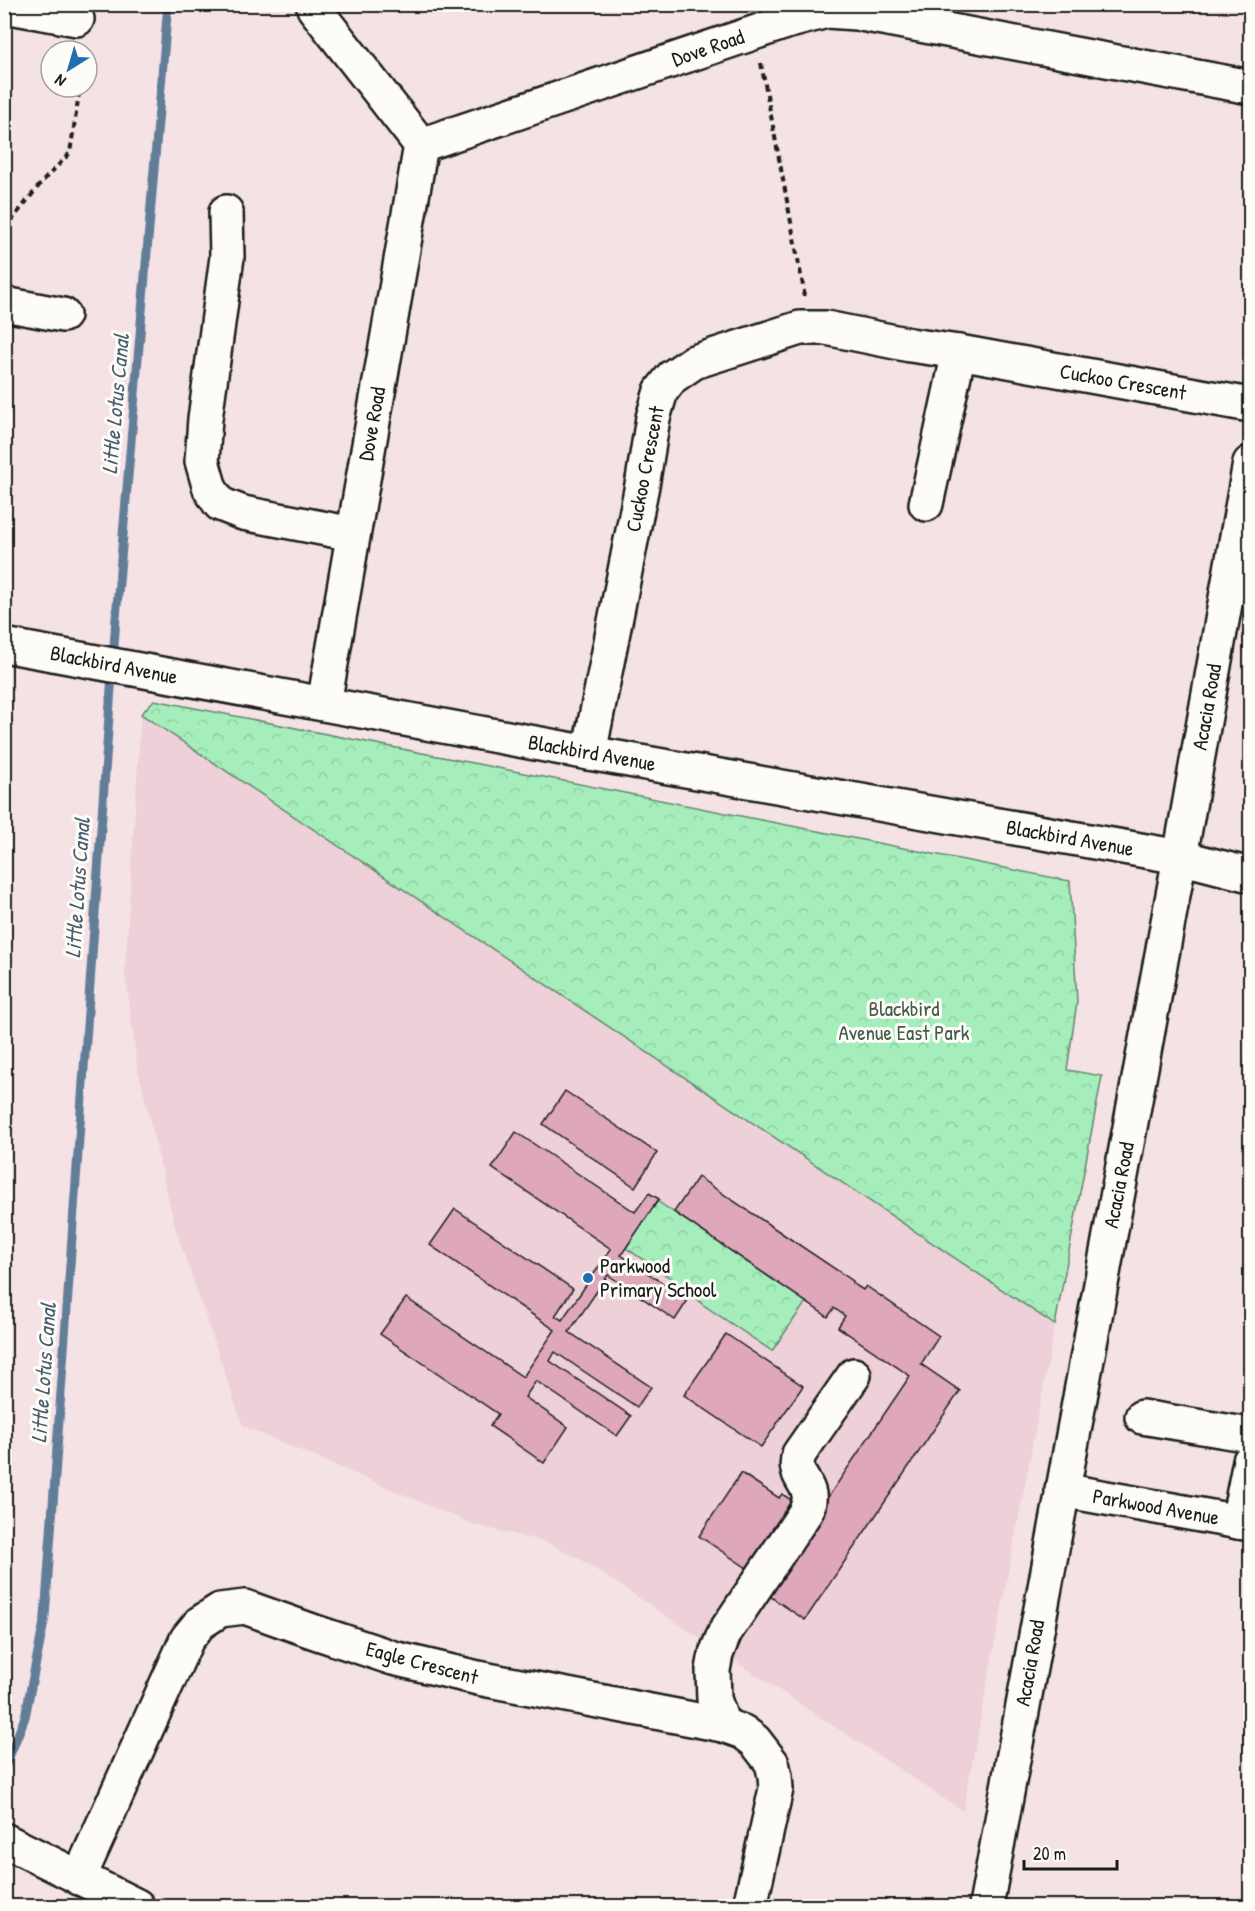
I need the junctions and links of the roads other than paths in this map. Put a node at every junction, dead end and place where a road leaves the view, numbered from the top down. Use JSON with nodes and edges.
{"nodes":[{"id":1,"x":4,"y":6,"type":"edge"},
{"id":2,"x":314,"y":8,"type":"dead end"},
{"id":3,"x":76,"y":19,"type":"dead end"},
{"id":4,"x":1251,"y":87,"type":"edge"},
{"id":5,"x":421,"y":145,"type":"junction"},
{"id":6,"x":226,"y":212,"type":"dead end"},
{"id":7,"x":4,"y":304,"type":"edge"},
{"id":8,"x":63,"y":315,"type":"dead end"},
{"id":9,"x":959,"y":352,"type":"junction"},
{"id":10,"x":1251,"y":405,"type":"edge"},
{"id":11,"x":1251,"y":463,"type":"edge"},
{"id":12,"x":926,"y":504,"type":"dead end"},
{"id":13,"x":353,"y":534,"type":"junction"},
{"id":14,"x":4,"y":645,"type":"edge"},
{"id":15,"x":324,"y":704,"type":"junction"},
{"id":16,"x":589,"y":753,"type":"junction"},
{"id":17,"x":1180,"y":858,"type":"junction"},
{"id":18,"x":1251,"y":874,"type":"edge"},
{"id":19,"x":854,"y":1375,"type":"dead end"},
{"id":20,"x":1142,"y":1417,"type":"dead end"},
{"id":21,"x":1251,"y":1435,"type":"edge"},
{"id":22,"x":1251,"y":1461,"type":"edge"},
{"id":23,"x":1062,"y":1490,"type":"junction"},
{"id":24,"x":1244,"y":1523,"type":"edge"},
{"id":25,"x":723,"y":1725,"type":"junction"},
{"id":26,"x":4,"y":1840,"type":"edge"},
{"id":27,"x":79,"y":1878,"type":"junction"},
{"id":28,"x":137,"y":1906,"type":"edge"},
{"id":29,"x":750,"y":1906,"type":"edge"},
{"id":30,"x":986,"y":1906,"type":"edge"}],
"edges":[{"from":1,"to":3,"type":"street"},
{"from":2,"to":5,"type":"street"},
{"from":4,"to":5,"type":"street","name":"Dove Road"},
{"from":5,"to":13,"type":"street","name":"Dove Road"},
{"from":6,"to":13,"type":"street"},
{"from":7,"to":8,"type":"street"},
{"from":9,"to":10,"type":"street","name":"Cuckoo Crescent"},
{"from":9,"to":12,"type":"street"},
{"from":9,"to":16,"type":"street","name":"Cuckoo Crescent"},
{"from":11,"to":17,"type":"street","name":"Acacia Road"},
{"from":13,"to":15,"type":"street","name":"Dove Road"},
{"from":14,"to":15,"type":"street","name":"Blackbird Avenue"},
{"from":15,"to":16,"type":"street","name":"Blackbird Avenue"},
{"from":16,"to":17,"type":"street","name":"Blackbird Avenue"},
{"from":17,"to":18,"type":"street","name":"Blackbird Avenue"},
{"from":17,"to":23,"type":"street","name":"Acacia Road"},
{"from":19,"to":25,"type":"street"},
{"from":20,"to":21,"type":"street"},
{"from":22,"to":24,"type":"street"},
{"from":23,"to":24,"type":"street","name":"Parkwood Avenue"},
{"from":23,"to":30,"type":"street","name":"Acacia Road"},
{"from":25,"to":27,"type":"street","name":"Eagle Crescent"},
{"from":25,"to":29,"type":"street","name":"Eagle Crescent"},
{"from":26,"to":27,"type":"street"},
{"from":27,"to":28,"type":"street"}]}
